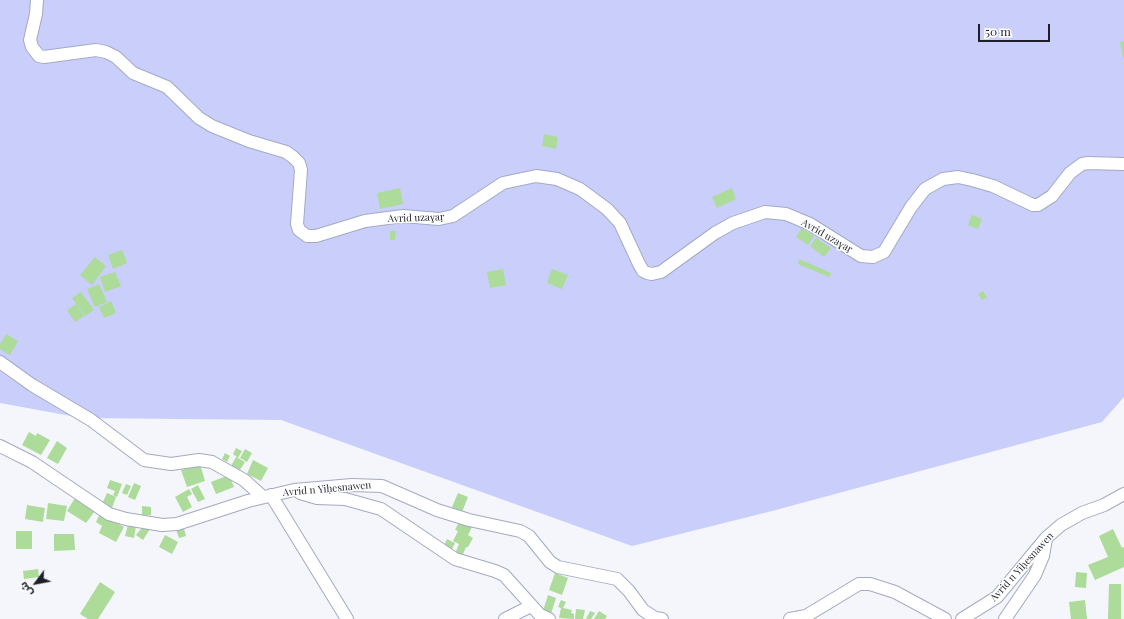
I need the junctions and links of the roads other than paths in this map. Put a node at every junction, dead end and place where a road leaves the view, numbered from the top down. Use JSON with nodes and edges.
{"nodes":[{"id":1,"x":37,"y":0,"type":"edge"},
{"id":2,"x":1124,"y":164,"type":"edge"},
{"id":3,"x":0,"y":362,"type":"edge"},
{"id":4,"x":0,"y":446,"type":"edge"},
{"id":5,"x":294,"y":490,"type":"junction"},
{"id":6,"x":1124,"y":494,"type":"edge"},
{"id":7,"x":267,"y":496,"type":"junction"},
{"id":8,"x":1046,"y":538,"type":"junction"},
{"id":9,"x":532,"y":606,"type":"junction"},
{"id":10,"x":347,"y":619,"type":"edge"},
{"id":11,"x":505,"y":619,"type":"edge"},
{"id":12,"x":549,"y":619,"type":"edge"},
{"id":13,"x":662,"y":619,"type":"edge"},
{"id":14,"x":790,"y":619,"type":"edge"},
{"id":15,"x":945,"y":619,"type":"edge"},
{"id":16,"x":962,"y":619,"type":"edge"},
{"id":17,"x":1005,"y":619,"type":"edge"}],
"edges":[{"from":1,"to":2,"type":"street","name":"Avrid uzaɣaṛ"},
{"from":3,"to":7,"type":"street"},
{"from":4,"to":7,"type":"street","name":"Avrid n Yiḥesnawen"},
{"from":5,"to":7,"type":"street","name":"Avrid n Yiḥesnawen"},
{"from":5,"to":9,"type":"street"},
{"from":5,"to":13,"type":"street","name":"Avrid n Yiḥesnawen"},
{"from":6,"to":8,"type":"street","name":"Avrid n Yiḥesnawen"},
{"from":7,"to":10,"type":"street"},
{"from":8,"to":16,"type":"street","name":"Avrid n Yiḥesnawen"},
{"from":8,"to":17,"type":"street"},
{"from":9,"to":11,"type":"street"},
{"from":9,"to":12,"type":"street"},
{"from":14,"to":15,"type":"street"}]}
